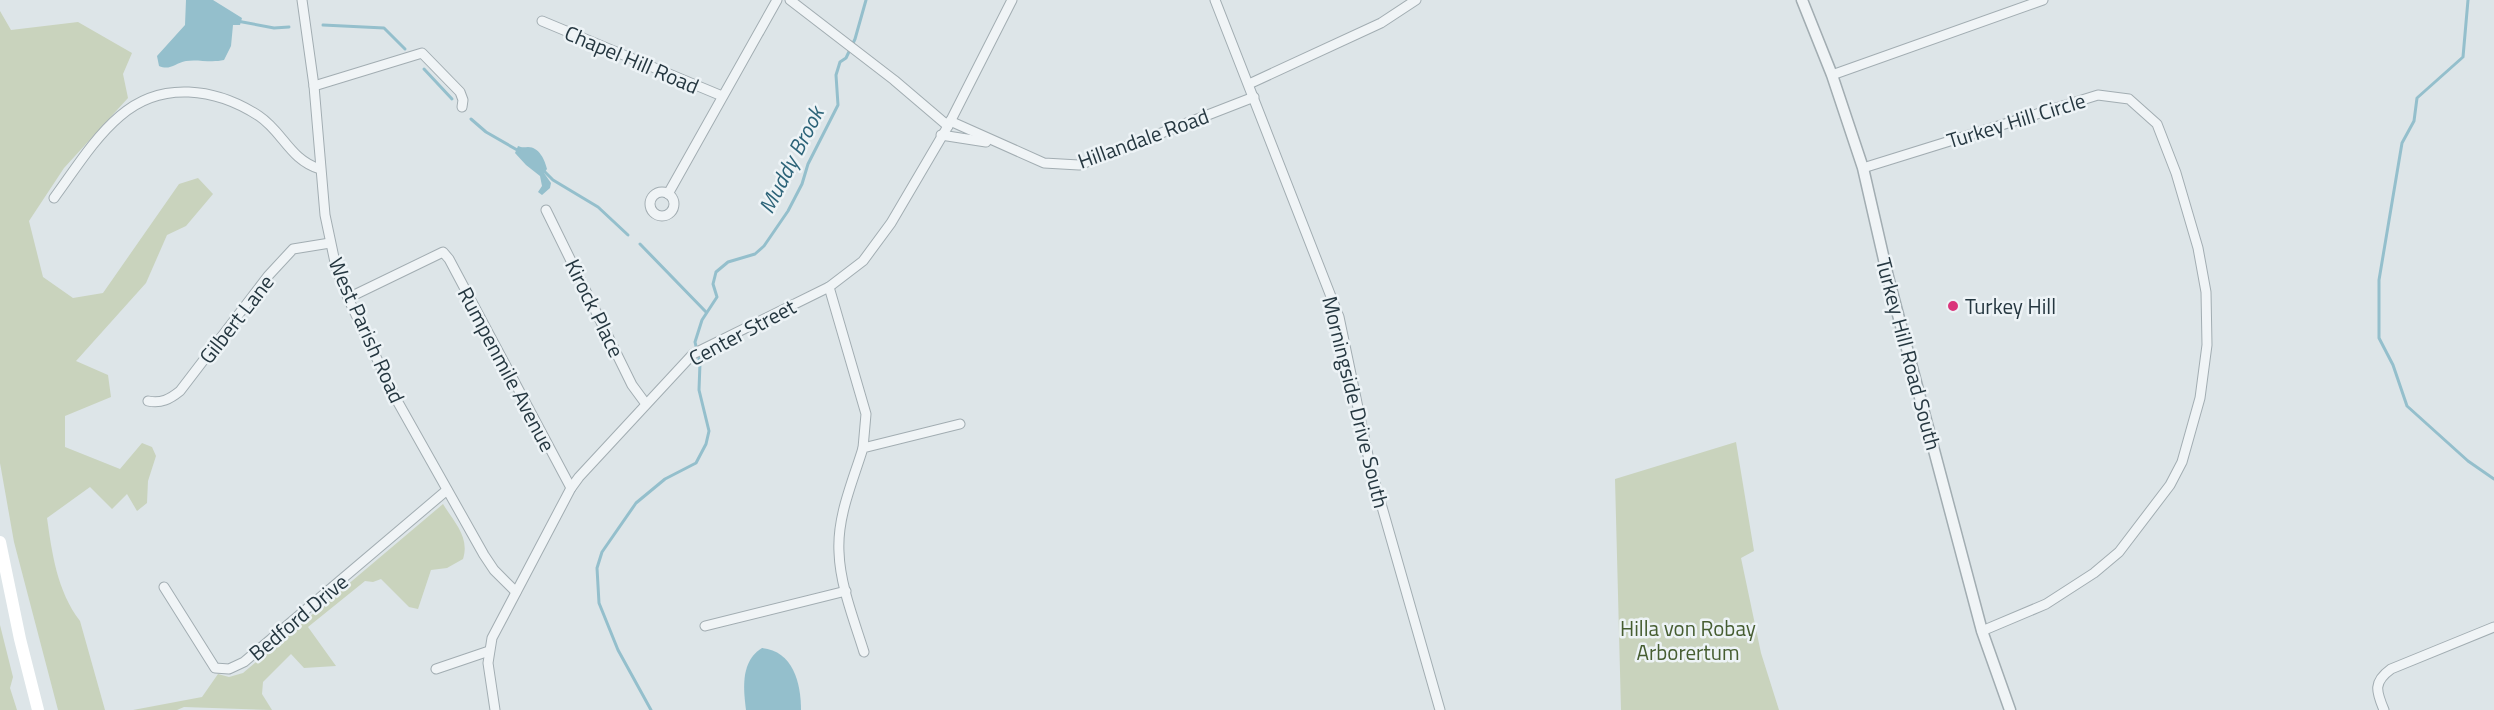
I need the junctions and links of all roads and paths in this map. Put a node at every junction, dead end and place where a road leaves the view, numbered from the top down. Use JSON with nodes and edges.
{"nodes":[{"id":1,"x":302,"y":0,"type":"edge"},
{"id":2,"x":777,"y":0,"type":"edge"},
{"id":3,"x":790,"y":0,"type":"edge"},
{"id":4,"x":1012,"y":0,"type":"edge"},
{"id":5,"x":1215,"y":0,"type":"edge"},
{"id":6,"x":1416,"y":0,"type":"edge"},
{"id":7,"x":1802,"y":0,"type":"edge"},
{"id":8,"x":2043,"y":0,"type":"edge"},
{"id":9,"x":542,"y":21,"type":"dead end"},
{"id":10,"x":1832,"y":75,"type":"junction"},
{"id":11,"x":1250,"y":84,"type":"junction"},
{"id":12,"x":314,"y":86,"type":"junction"},
{"id":13,"x":722,"y":96,"type":"junction"},
{"id":14,"x":1254,"y":97,"type":"junction"},
{"id":15,"x":462,"y":107,"type":"dead end"},
{"id":16,"x":949,"y":123,"type":"junction"},
{"id":17,"x":941,"y":135,"type":"junction"},
{"id":18,"x":997,"y":143,"type":"junction"},
{"id":19,"x":1863,"y":168,"type":"junction"},
{"id":20,"x":320,"y":169,"type":"junction"},
{"id":21,"x":668,"y":194,"type":"dead end"},
{"id":22,"x":54,"y":198,"type":"dead end"},
{"id":23,"x":546,"y":210,"type":"dead end"},
{"id":24,"x":330,"y":243,"type":"junction"},
{"id":25,"x":829,"y":287,"type":"junction"},
{"id":26,"x":348,"y":298,"type":"junction"},
{"id":27,"x":148,"y":400,"type":"dead end"},
{"id":28,"x":646,"y":404,"type":"junction"},
{"id":29,"x":960,"y":424,"type":"dead end"},
{"id":30,"x":863,"y":448,"type":"junction"},
{"id":31,"x":571,"y":488,"type":"junction"},
{"id":32,"x":447,"y":490,"type":"junction"},
{"id":33,"x":0,"y":542,"type":"edge"},
{"id":34,"x":164,"y":587,"type":"dead end"},
{"id":35,"x":846,"y":591,"type":"junction"},
{"id":36,"x":516,"y":592,"type":"junction"},
{"id":37,"x":705,"y":626,"type":"dead end"},
{"id":38,"x":2494,"y":627,"type":"edge"},
{"id":39,"x":1982,"y":631,"type":"junction"},
{"id":40,"x":489,"y":651,"type":"junction"},
{"id":41,"x":864,"y":652,"type":"dead end"},
{"id":42,"x":436,"y":669,"type":"dead end"},
{"id":43,"x":38,"y":710,"type":"edge"},
{"id":44,"x":495,"y":710,"type":"edge"},
{"id":45,"x":1440,"y":710,"type":"edge"},
{"id":46,"x":2010,"y":710,"type":"edge"},
{"id":47,"x":2384,"y":710,"type":"edge"}],
"edges":[{"from":1,"to":12,"type":"street","name":"West Parish Road"},
{"from":2,"to":13,"type":"street","name":"Chapel Hill Road"},
{"from":3,"to":16,"type":"street","name":"Hillandale Road"},
{"from":4,"to":16,"type":"street","name":"Center Street"},
{"from":5,"to":11,"type":"street","name":"Morningside Drive South"},
{"from":6,"to":11,"type":"street"},
{"from":7,"to":10,"type":"street","name":"Turkey Hill Road South"},
{"from":8,"to":10,"type":"street"},
{"from":9,"to":13,"type":"street","name":"Chapel Hill Road"},
{"from":10,"to":19,"type":"street","name":"Turkey Hill Road South"},
{"from":11,"to":14,"type":"street","name":"Morningside Drive South"},
{"from":12,"to":15,"type":"street"},
{"from":12,"to":20,"type":"street","name":"West Parish Road"},
{"from":13,"to":21,"type":"street","name":"Chapel Hill Road"},
{"from":14,"to":18,"type":"street","name":"Hillandale Road"},
{"from":14,"to":45,"type":"street","name":"Morningside Drive South"},
{"from":16,"to":17,"type":"street","name":"Center Street"},
{"from":16,"to":18,"type":"street","name":"Hillandale Road"},
{"from":17,"to":18,"type":"street","name":"Hillandale Road"},
{"from":17,"to":25,"type":"street","name":"Center Street"},
{"from":19,"to":39,"type":"street","name":"Turkey Hill Road South"},
{"from":19,"to":39,"type":"street","name":"Turkey Hill Circle"},
{"from":20,"to":22,"type":"street"},
{"from":20,"to":24,"type":"street","name":"West Parish Road"},
{"from":23,"to":28,"type":"street","name":"Kirock Place"},
{"from":24,"to":26,"type":"street","name":"West Parish Road"},
{"from":24,"to":27,"type":"street","name":"Gilbert Lane"},
{"from":25,"to":28,"type":"street","name":"Center Street"},
{"from":25,"to":30,"type":"street"},
{"from":26,"to":31,"type":"street","name":"Rumpenmile Avenue"},
{"from":26,"to":32,"type":"street","name":"West Parish Road"},
{"from":28,"to":31,"type":"street","name":"Center Street"},
{"from":29,"to":30,"type":"street"},
{"from":30,"to":35,"type":"street"},
{"from":31,"to":36,"type":"street","name":"Center Street"},
{"from":32,"to":34,"type":"street","name":"Bedford Drive"},
{"from":32,"to":36,"type":"street","name":"West Parish Road"},
{"from":33,"to":43,"type":"main road"},
{"from":35,"to":37,"type":"street"},
{"from":35,"to":41,"type":"street"},
{"from":36,"to":40,"type":"street","name":"Center Street"},
{"from":38,"to":47,"type":"street"},
{"from":39,"to":46,"type":"street","name":"Turkey Hill Road South"},
{"from":40,"to":42,"type":"street"},
{"from":40,"to":44,"type":"street","name":"Center Street"}]}
